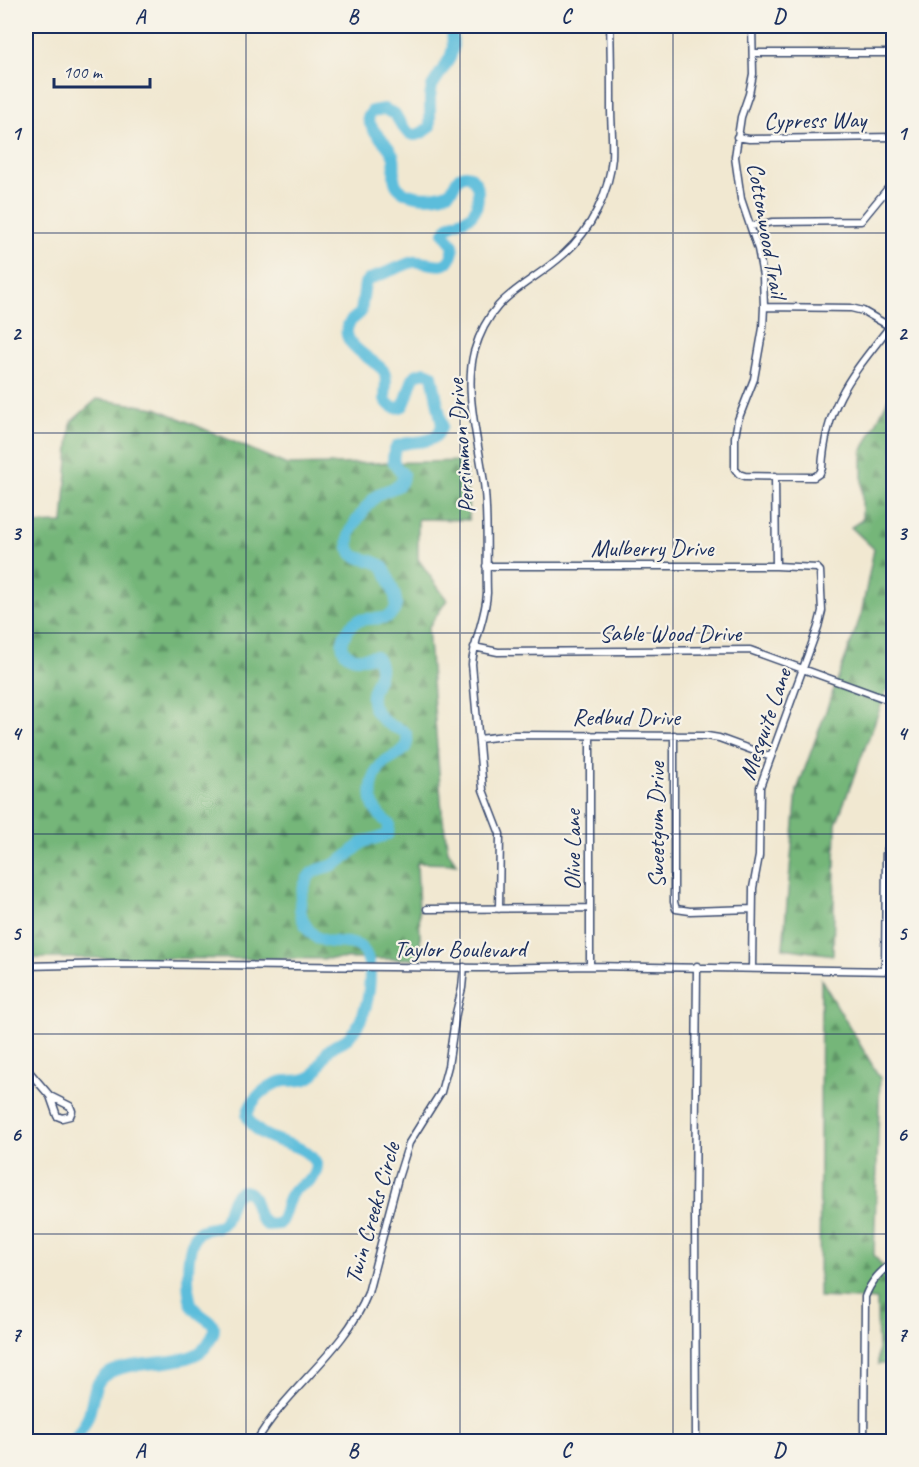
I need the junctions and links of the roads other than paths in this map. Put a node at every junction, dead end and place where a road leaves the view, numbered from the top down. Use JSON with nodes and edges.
{"nodes":[{"id":1,"x":610,"y":26,"type":"edge"},
{"id":2,"x":752,"y":26,"type":"edge"},
{"id":3,"x":894,"y":52,"type":"edge"},
{"id":4,"x":753,"y":53,"type":"junction"},
{"id":5,"x":737,"y":137,"type":"junction"},
{"id":6,"x":894,"y":137,"type":"edge"},
{"id":7,"x":894,"y":177,"type":"edge"},
{"id":8,"x":751,"y":226,"type":"junction"},
{"id":9,"x":764,"y":307,"type":"junction"},
{"id":10,"x":891,"y":324,"type":"edge"},
{"id":11,"x":775,"y":476,"type":"junction"},
{"id":12,"x":486,"y":566,"type":"junction"},
{"id":13,"x":776,"y":566,"type":"junction"},
{"id":14,"x":817,"y":568,"type":"joint"},
{"id":15,"x":474,"y":647,"type":"junction"},
{"id":16,"x":804,"y":668,"type":"junction"},
{"id":17,"x":894,"y":702,"type":"edge"},
{"id":18,"x":590,"y":735,"type":"junction"},
{"id":19,"x":674,"y":735,"type":"junction"},
{"id":20,"x":479,"y":739,"type":"junction"},
{"id":21,"x":771,"y":757,"type":"junction"},
{"id":22,"x":894,"y":825,"type":"edge"},
{"id":23,"x":590,"y":908,"type":"junction"},
{"id":24,"x":427,"y":909,"type":"dead end"},
{"id":25,"x":500,"y":909,"type":"junction"},
{"id":26,"x":752,"y":909,"type":"junction"},
{"id":27,"x":885,"y":909,"type":"junction"},
{"id":28,"x":894,"y":909,"type":"edge"},
{"id":29,"x":26,"y":966,"type":"edge"},
{"id":30,"x":590,"y":966,"type":"junction"},
{"id":31,"x":697,"y":966,"type":"junction"},
{"id":32,"x":464,"y":967,"type":"junction"},
{"id":33,"x":752,"y":968,"type":"junction"},
{"id":34,"x":894,"y":970,"type":"edge"},
{"id":35,"x":885,"y":971,"type":"junction"},
{"id":36,"x":26,"y":1068,"type":"edge"},
{"id":37,"x":50,"y":1096,"type":"dead end"},
{"id":38,"x":894,"y":1262,"type":"edge"},
{"id":39,"x":256,"y":1442,"type":"edge"},
{"id":40,"x":696,"y":1442,"type":"edge"},
{"id":41,"x":864,"y":1442,"type":"edge"}],
"edges":[{"from":1,"to":12,"type":"street","name":"Persimmon Drive"},
{"from":2,"to":4,"type":"street","name":"Cottonwood Trail"},
{"from":3,"to":4,"type":"street"},
{"from":4,"to":5,"type":"street","name":"Cottonwood Trail"},
{"from":5,"to":6,"type":"street","name":"Cypress Way"},
{"from":5,"to":8,"type":"street","name":"Cottonwood Trail"},
{"from":7,"to":8,"type":"street"},
{"from":8,"to":9,"type":"street","name":"Cottonwood Trail"},
{"from":9,"to":10,"type":"street"},
{"from":9,"to":11,"type":"street","name":"Cottonwood Trail"},
{"from":10,"to":11,"type":"street"},
{"from":11,"to":13,"type":"street"},
{"from":12,"to":13,"type":"street","name":"Mulberry Drive"},
{"from":12,"to":15,"type":"street","name":"Persimmon Drive"},
{"from":13,"to":14,"type":"street","name":"Mulberry Drive"},
{"from":14,"to":16,"type":"street","name":"Mesquite Lane"},
{"from":15,"to":16,"type":"street","name":"Sable Wood Drive"},
{"from":15,"to":20,"type":"street","name":"Persimmon Drive"},
{"from":16,"to":17,"type":"street","name":"Sable Wood Drive"},
{"from":16,"to":21,"type":"street","name":"Mesquite Lane"},
{"from":18,"to":19,"type":"street","name":"Redbud Drive"},
{"from":18,"to":20,"type":"street","name":"Redbud Drive"},
{"from":18,"to":23,"type":"street","name":"Olive Lane"},
{"from":19,"to":21,"type":"street","name":"Redbud Drive"},
{"from":19,"to":26,"type":"street","name":"Sweetgum Drive"},
{"from":20,"to":25,"type":"street","name":"Persimmon Drive"},
{"from":21,"to":26,"type":"street","name":"Mesquite Lane"},
{"from":22,"to":27,"type":"street"},
{"from":23,"to":25,"type":"street"},
{"from":23,"to":30,"type":"street","name":"Olive Lane"},
{"from":24,"to":25,"type":"street"},
{"from":26,"to":33,"type":"street","name":"Mesquite Lane"},
{"from":27,"to":28,"type":"street"},
{"from":27,"to":35,"type":"street"},
{"from":29,"to":32,"type":"street","name":"Taylor Boulevard"},
{"from":30,"to":31,"type":"street","name":"Taylor Boulevard"},
{"from":30,"to":32,"type":"street","name":"Taylor Boulevard"},
{"from":31,"to":33,"type":"street","name":"Taylor Boulevard"},
{"from":31,"to":40,"type":"street"},
{"from":32,"to":39,"type":"street","name":"Twin Creeks Circle"},
{"from":33,"to":35,"type":"street","name":"Taylor Boulevard"},
{"from":34,"to":35,"type":"street","name":"Taylor Boulevard"},
{"from":36,"to":37,"type":"street"},
{"from":38,"to":41,"type":"street"}]}
